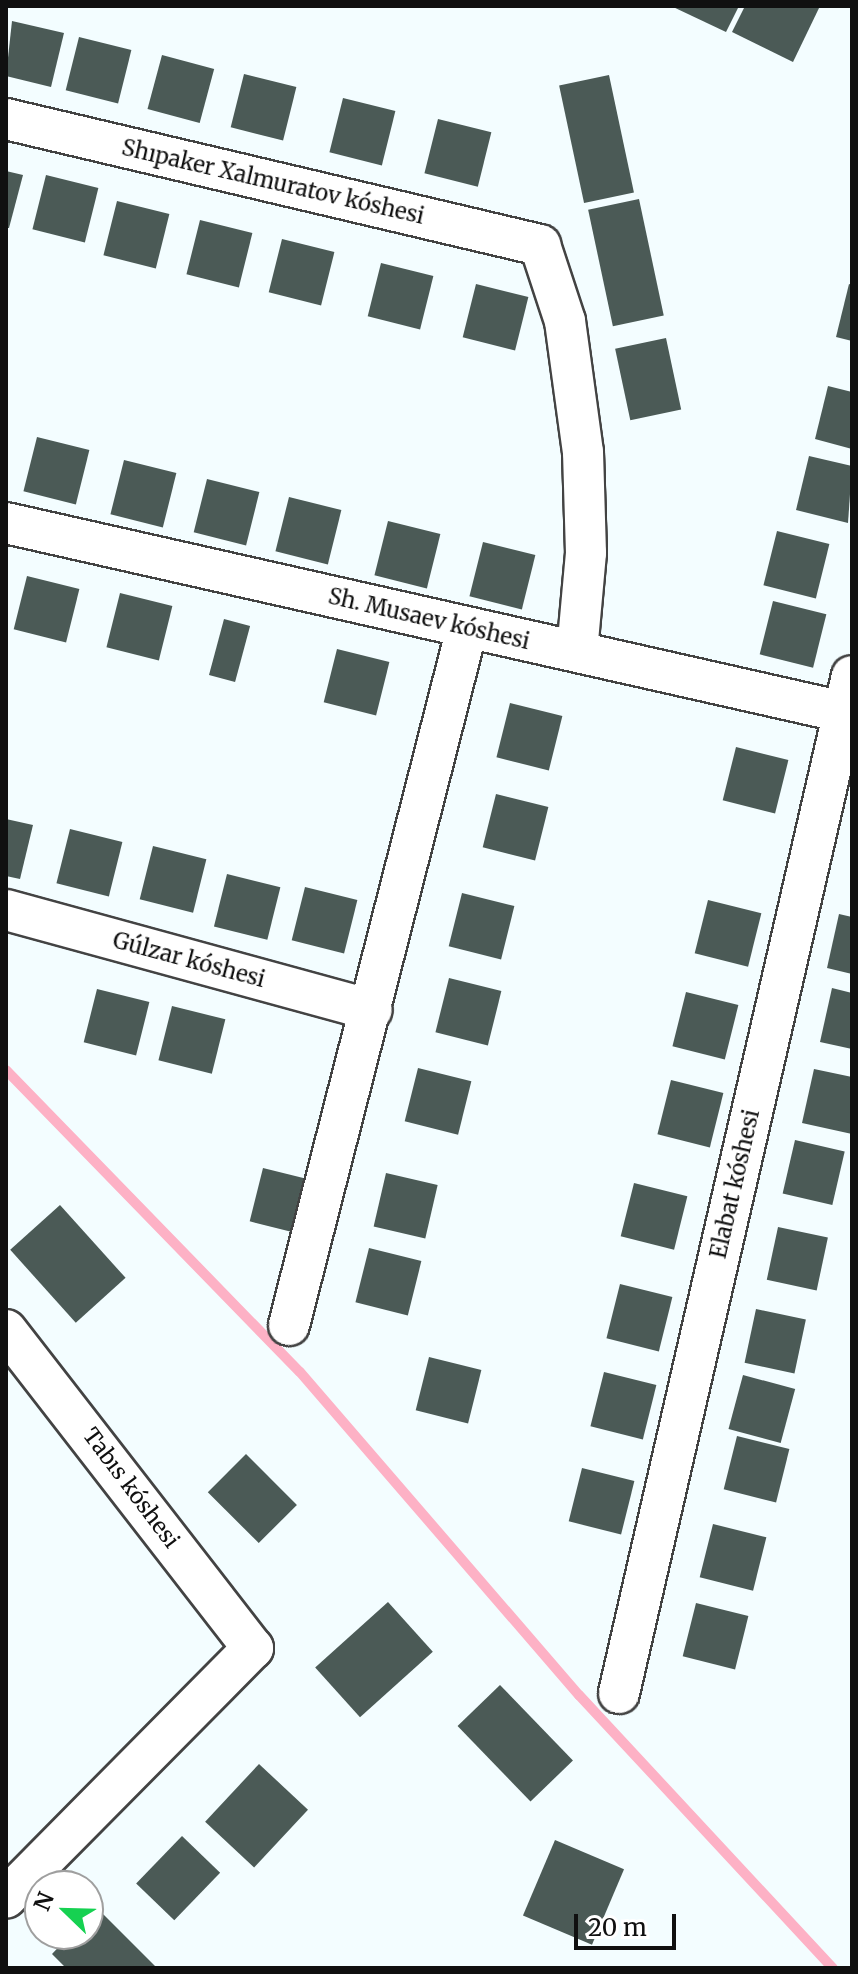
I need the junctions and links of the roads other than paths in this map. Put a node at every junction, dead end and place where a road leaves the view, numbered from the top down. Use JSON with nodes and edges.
{"nodes":[{"id":1,"x":6,"y":119,"type":"edge"},
{"id":2,"x":6,"y":523,"type":"edge"},
{"id":3,"x":467,"y":628,"type":"junction"},
{"id":4,"x":577,"y":652,"type":"junction"},
{"id":5,"x":849,"y":700,"type":"edge"},
{"id":6,"x":6,"y":910,"type":"edge"},
{"id":7,"x":372,"y":1010,"type":"junction"},
{"id":8,"x":289,"y":1325,"type":"dead end"},
{"id":9,"x":6,"y":1330,"type":"edge"},
{"id":10,"x":619,"y":1693,"type":"dead end"},
{"id":11,"x":6,"y":1898,"type":"edge"}],
"edges":[{"from":1,"to":4,"type":"street","name":"Shıpaker Xalmuratov kóshesi"},
{"from":2,"to":3,"type":"street","name":"Sh. Musaev kóshesi"},
{"from":3,"to":4,"type":"street","name":"Sh. Musaev kóshesi"},
{"from":3,"to":7,"type":"street"},
{"from":4,"to":5,"type":"street","name":"Sh. Musaev kóshesi"},
{"from":5,"to":10,"type":"street","name":"Elabat kóshesi"},
{"from":6,"to":7,"type":"street","name":"Gúlzar kóshesi"},
{"from":7,"to":8,"type":"street"},
{"from":9,"to":11,"type":"street","name":"Tabıs kóshesi"}]}
